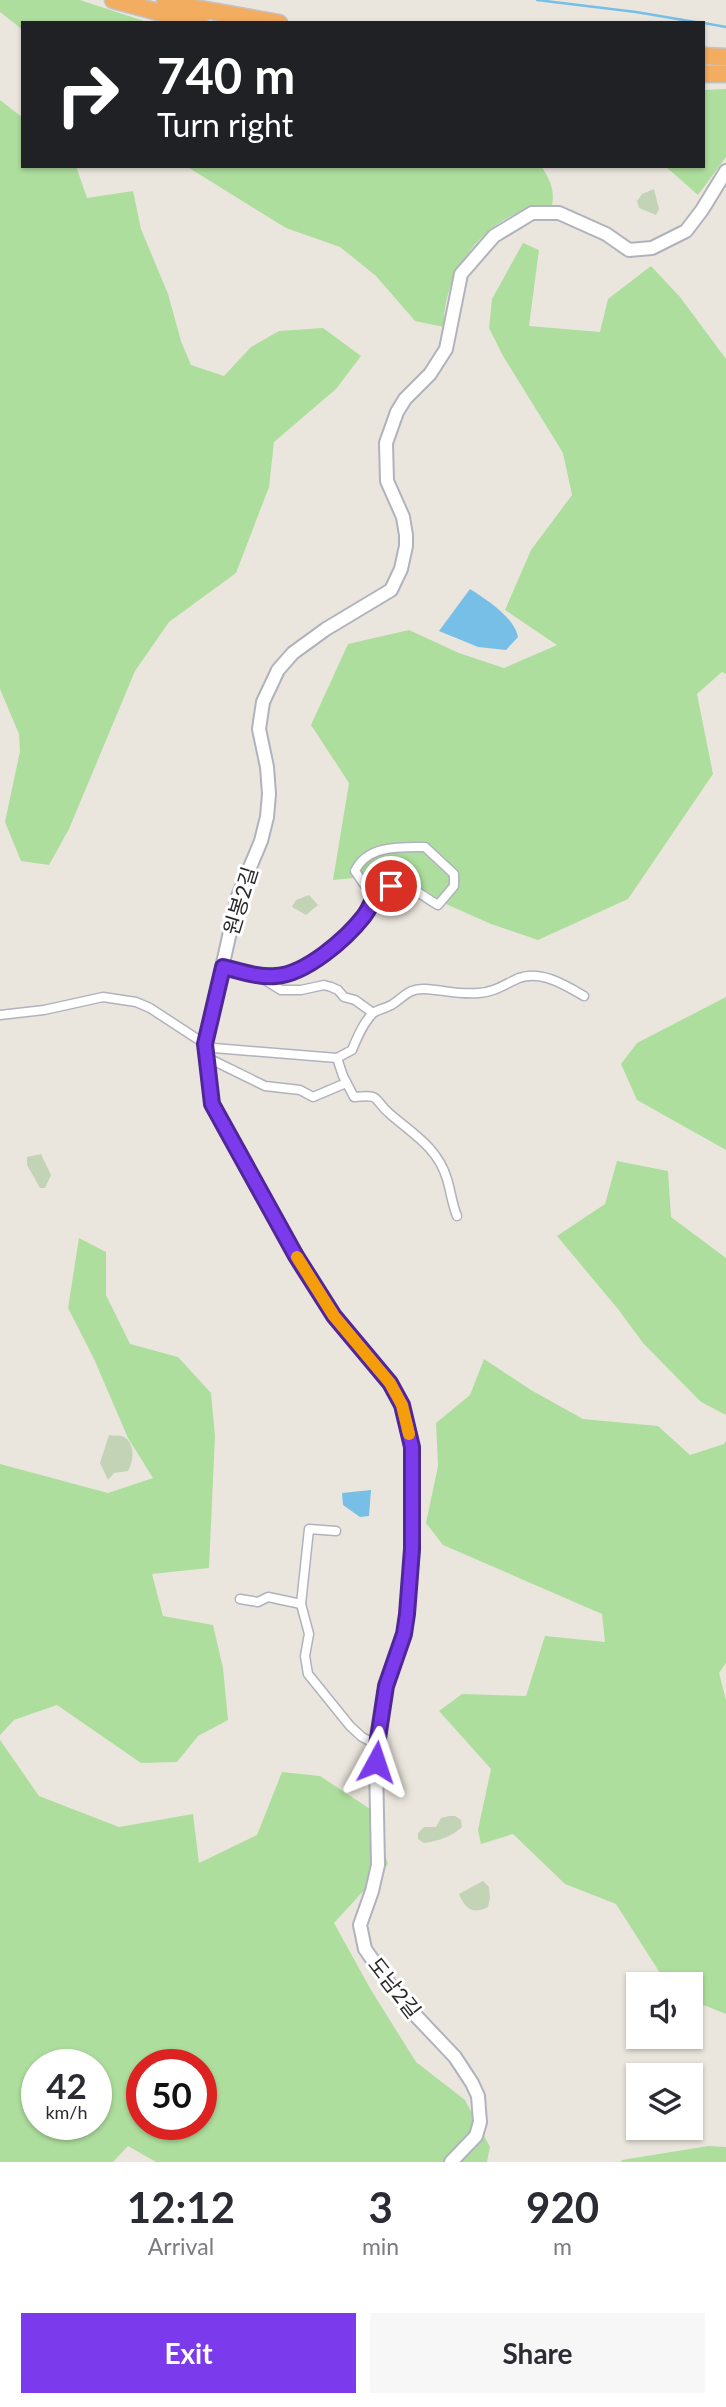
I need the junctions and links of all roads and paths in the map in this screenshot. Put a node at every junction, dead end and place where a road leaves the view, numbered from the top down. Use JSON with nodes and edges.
{"nodes":[{"id":1,"x":113,"y":0,"type":"edge"},
{"id":2,"x":165,"y":0,"type":"edge"},
{"id":3,"x":192,"y":21,"type":"edge"},
{"id":4,"x":268,"y":21,"type":"edge"},
{"id":5,"x":705,"y":57,"type":"edge"},
{"id":6,"x":726,"y":57,"type":"edge"},
{"id":7,"x":705,"y":74,"type":"edge"},
{"id":8,"x":726,"y":74,"type":"edge"},
{"id":9,"x":726,"y":171,"type":"edge"},
{"id":10,"x":373,"y":897,"type":"junction"},
{"id":11,"x":223,"y":967,"type":"junction"},
{"id":12,"x":257,"y":975,"type":"junction"},
{"id":13,"x":584,"y":996,"type":"dead end"},
{"id":14,"x":373,"y":1013,"type":"junction"},
{"id":15,"x":0,"y":1015,"type":"edge"},
{"id":16,"x":207,"y":1051,"type":"junction"},
{"id":17,"x":337,"y":1058,"type":"junction"},
{"id":18,"x":346,"y":1083,"type":"junction"},
{"id":19,"x":457,"y":1216,"type":"dead end"},
{"id":20,"x":336,"y":1531,"type":"dead end"},
{"id":21,"x":240,"y":1599,"type":"dead end"},
{"id":22,"x":301,"y":1604,"type":"junction"},
{"id":23,"x":377,"y":1745,"type":"junction"},
{"id":24,"x":451,"y":2162,"type":"edge"}],
"edges":[{"from":1,"to":3,"type":"highway"},
{"from":2,"to":4,"type":"highway"},
{"from":5,"to":6,"type":"highway"},
{"from":7,"to":8,"type":"highway"},
{"from":9,"to":11,"type":"main road","name":"원봉2길"},
{"from":10,"to":10,"type":"street"},
{"from":10,"to":12,"type":"street"},
{"from":11,"to":12,"type":"street"},
{"from":11,"to":16,"type":"main road","name":"원봉2길"},
{"from":12,"to":14,"type":"street"},
{"from":13,"to":14,"type":"street"},
{"from":14,"to":17,"type":"street"},
{"from":15,"to":16,"type":"street"},
{"from":16,"to":17,"type":"street"},
{"from":16,"to":18,"type":"street"},
{"from":16,"to":23,"type":"main road","name":"원봉2길"},
{"from":17,"to":18,"type":"street"},
{"from":18,"to":19,"type":"street"},
{"from":20,"to":22,"type":"street"},
{"from":21,"to":22,"type":"street"},
{"from":22,"to":23,"type":"street"},
{"from":23,"to":24,"type":"main road","name":"도남2길"}]}
